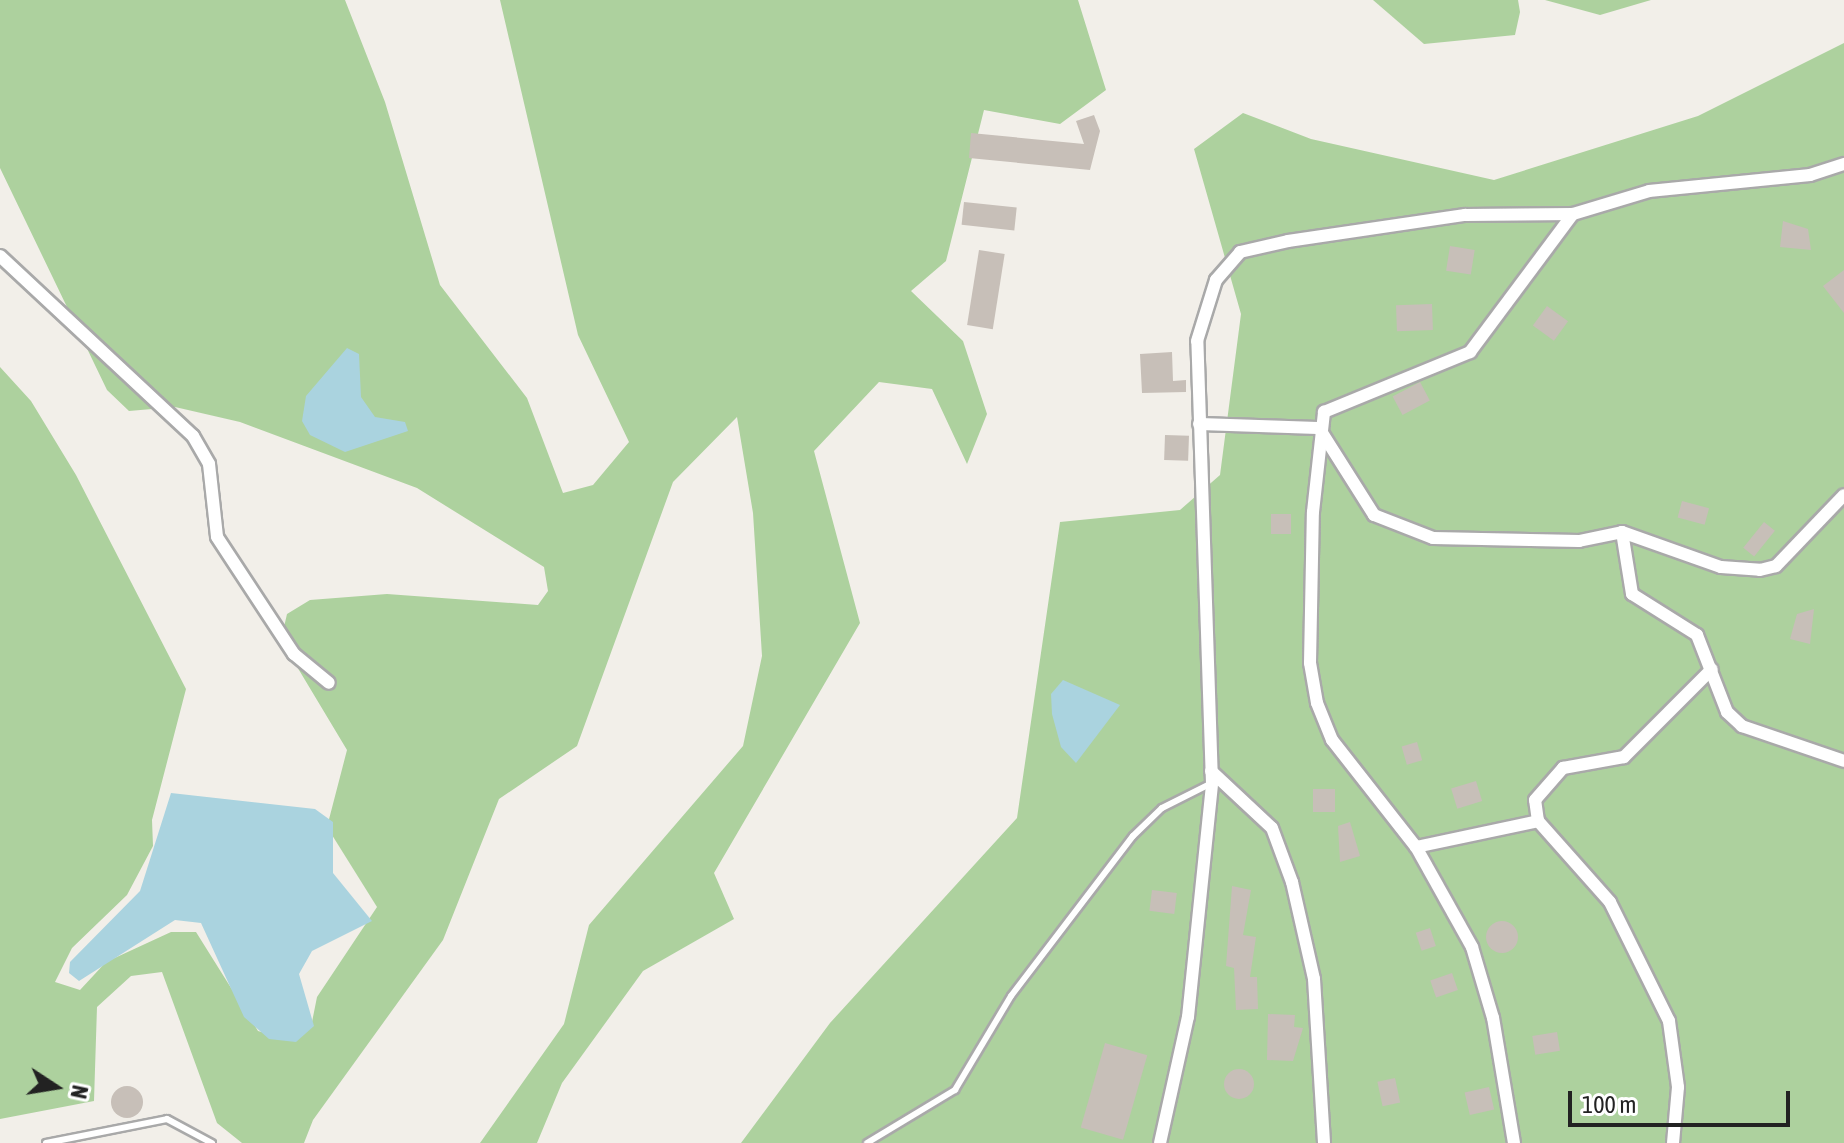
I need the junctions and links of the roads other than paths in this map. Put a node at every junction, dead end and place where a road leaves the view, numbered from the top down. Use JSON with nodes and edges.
{"nodes":[{"id":1,"x":1844,"y":164,"type":"edge"},
{"id":2,"x":1573,"y":214,"type":"junction"},
{"id":3,"x":0,"y":256,"type":"edge"},
{"id":4,"x":1199,"y":424,"type":"junction"},
{"id":5,"x":1319,"y":428,"type":"junction"},
{"id":6,"x":1844,"y":495,"type":"edge"},
{"id":7,"x":1622,"y":532,"type":"junction"},
{"id":8,"x":1712,"y":669,"type":"junction"},
{"id":9,"x":329,"y":683,"type":"dead end"},
{"id":10,"x":1844,"y":761,"type":"edge"},
{"id":11,"x":1212,"y":777,"type":"junction"},
{"id":12,"x":1538,"y":821,"type":"junction"},
{"id":13,"x":1416,"y":847,"type":"junction"},
{"id":14,"x":46,"y":1143,"type":"edge"},
{"id":15,"x":212,"y":1143,"type":"edge"},
{"id":16,"x":867,"y":1143,"type":"edge"},
{"id":17,"x":1160,"y":1143,"type":"edge"},
{"id":18,"x":1324,"y":1143,"type":"edge"},
{"id":19,"x":1514,"y":1143,"type":"edge"},
{"id":20,"x":1673,"y":1143,"type":"edge"}],
"edges":[{"from":1,"to":2,"type":"street"},
{"from":2,"to":4,"type":"street"},
{"from":2,"to":5,"type":"street"},
{"from":3,"to":9,"type":"street"},
{"from":4,"to":5,"type":"street"},
{"from":4,"to":11,"type":"street"},
{"from":5,"to":7,"type":"street"},
{"from":5,"to":13,"type":"street"},
{"from":6,"to":7,"type":"street"},
{"from":7,"to":8,"type":"street"},
{"from":8,"to":10,"type":"street"},
{"from":8,"to":12,"type":"street"},
{"from":11,"to":16,"type":"lane"},
{"from":11,"to":17,"type":"street"},
{"from":11,"to":18,"type":"street"},
{"from":12,"to":13,"type":"street"},
{"from":12,"to":20,"type":"street"},
{"from":13,"to":19,"type":"street"},
{"from":14,"to":15,"type":"lane"}]}
